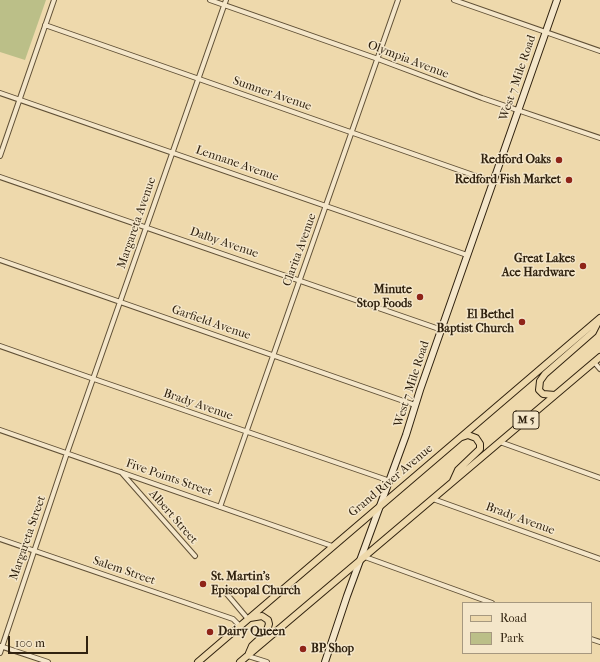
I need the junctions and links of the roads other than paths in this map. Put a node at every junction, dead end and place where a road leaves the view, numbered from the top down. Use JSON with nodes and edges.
{"nodes":[{"id":1,"x":54,"y":0,"type":"edge"},
{"id":2,"x":210,"y":0,"type":"edge"},
{"id":3,"x":398,"y":0,"type":"edge"},
{"id":4,"x":454,"y":0,"type":"edge"},
{"id":5,"x":557,"y":0,"type":"edge"},
{"id":6,"x":225,"y":2,"type":"edge"},
{"id":7,"x":45,"y":25,"type":"junction"},
{"id":8,"x":546,"y":32,"type":"junction"},
{"id":9,"x":600,"y":51,"type":"edge"},
{"id":10,"x":378,"y":58,"type":"junction"},
{"id":11,"x":198,"y":79,"type":"junction"},
{"id":12,"x":0,"y":93,"type":"edge"},
{"id":13,"x":19,"y":100,"type":"junction"},
{"id":14,"x":518,"y":110,"type":"junction"},
{"id":15,"x":352,"y":132,"type":"junction"},
{"id":16,"x":600,"y":138,"type":"edge"},
{"id":17,"x":172,"y":153,"type":"junction"},
{"id":18,"x":0,"y":156,"type":"edge"},
{"id":19,"x":0,"y":177,"type":"edge"},
{"id":20,"x":493,"y":182,"type":"junction"},
{"id":21,"x":327,"y":206,"type":"junction"},
{"id":22,"x":147,"y":227,"type":"junction"},
{"id":23,"x":467,"y":256,"type":"junction"},
{"id":24,"x":0,"y":260,"type":"edge"},
{"id":25,"x":300,"y":280,"type":"junction"},
{"id":26,"x":120,"y":302,"type":"junction"},
{"id":27,"x":600,"y":319,"type":"edge"},
{"id":28,"x":442,"y":330,"type":"junction"},
{"id":29,"x":0,"y":346,"type":"edge"},
{"id":30,"x":274,"y":356,"type":"junction"},
{"id":31,"x":600,"y":357,"type":"edge"},
{"id":32,"x":594,"y":362,"type":"junction"},
{"id":33,"x":600,"y":369,"type":"edge"},
{"id":34,"x":94,"y":380,"type":"junction"},
{"id":35,"x":555,"y":395,"type":"junction"},
{"id":36,"x":415,"y":405,"type":"junction"},
{"id":37,"x":0,"y":430,"type":"edge"},
{"id":38,"x":246,"y":432,"type":"junction"},
{"id":39,"x":456,"y":440,"type":"junction"},
{"id":40,"x":500,"y":442,"type":"junction"},
{"id":41,"x":67,"y":453,"type":"junction"},
{"id":42,"x":121,"y":472,"type":"junction"},
{"id":43,"x":600,"y":478,"type":"edge"},
{"id":44,"x":390,"y":480,"type":"junction"},
{"id":45,"x":452,"y":483,"type":"junction"},
{"id":46,"x":433,"y":499,"type":"junction"},
{"id":47,"x":381,"y":505,"type":"junction"},
{"id":48,"x":220,"y":507,"type":"junction"},
{"id":49,"x":0,"y":539,"type":"edge"},
{"id":50,"x":332,"y":546,"type":"junction"},
{"id":51,"x":34,"y":551,"type":"junction"},
{"id":52,"x":194,"y":556,"type":"dead end"},
{"id":53,"x":365,"y":557,"type":"junction"},
{"id":54,"x":600,"y":559,"type":"edge"},
{"id":55,"x":359,"y":563,"type":"junction"},
{"id":56,"x":226,"y":593,"type":"dead end"},
{"id":57,"x":489,"y":602,"type":"edge"},
{"id":58,"x":248,"y":618,"type":"junction"},
{"id":59,"x":240,"y":626,"type":"junction"},
{"id":60,"x":1,"y":646,"type":"edge"},
{"id":61,"x":0,"y":653,"type":"edge"},
{"id":62,"x":248,"y":656,"type":"junction"},
{"id":63,"x":48,"y":662,"type":"edge"},
{"id":64,"x":198,"y":662,"type":"edge"},
{"id":65,"x":240,"y":662,"type":"edge"},
{"id":66,"x":267,"y":662,"type":"edge"},
{"id":67,"x":325,"y":662,"type":"edge"}],
"edges":[{"from":1,"to":7,"type":"street"},
{"from":2,"to":6,"type":"street","name":"Olympia Avenue"},
{"from":3,"to":10,"type":"street","name":"Clarita Avenue"},
{"from":4,"to":8,"type":"street"},
{"from":5,"to":8,"type":"main road","name":"West 7 Mile Road"},
{"from":6,"to":10,"type":"street","name":"Olympia Avenue"},
{"from":6,"to":11,"type":"street","name":"Margareta Avenue"},
{"from":7,"to":11,"type":"street","name":"Sumner Avenue"},
{"from":7,"to":13,"type":"street"},
{"from":8,"to":9,"type":"street"},
{"from":8,"to":14,"type":"main road","name":"West 7 Mile Road"},
{"from":10,"to":14,"type":"street","name":"Olympia Avenue"},
{"from":10,"to":15,"type":"street","name":"Clarita Avenue"},
{"from":11,"to":15,"type":"street","name":"Sumner Avenue"},
{"from":11,"to":17,"type":"street","name":"Margareta Avenue"},
{"from":12,"to":13,"type":"street","name":"Lennane Avenue"},
{"from":13,"to":17,"type":"street","name":"Lennane Avenue"},
{"from":13,"to":18,"type":"street"},
{"from":14,"to":16,"type":"street","name":"Olympia Avenue"},
{"from":14,"to":20,"type":"main road","name":"West 7 Mile Road"},
{"from":15,"to":20,"type":"street","name":"Sumner Avenue"},
{"from":15,"to":21,"type":"street","name":"Clarita Avenue"},
{"from":17,"to":21,"type":"street","name":"Lennane Avenue"},
{"from":17,"to":22,"type":"street","name":"Margareta Avenue"},
{"from":19,"to":22,"type":"street","name":"Dalby Avenue"},
{"from":20,"to":23,"type":"main road","name":"West 7 Mile Road"},
{"from":21,"to":23,"type":"street","name":"Lennane Avenue"},
{"from":21,"to":25,"type":"street","name":"Clarita Avenue"},
{"from":22,"to":25,"type":"street","name":"Dalby Avenue"},
{"from":22,"to":26,"type":"street","name":"Margareta Avenue"},
{"from":23,"to":28,"type":"main road","name":"West 7 Mile Road"},
{"from":24,"to":26,"type":"street","name":"Garfield Avenue"},
{"from":25,"to":28,"type":"street","name":"Dalby Avenue"},
{"from":25,"to":30,"type":"street","name":"Clarita Avenue"},
{"from":26,"to":30,"type":"street","name":"Garfield Avenue"},
{"from":26,"to":34,"type":"street","name":"Margareta Avenue"},
{"from":27,"to":35,"type":"main road"},
{"from":27,"to":39,"type":"main road","name":"Grand River Avenue","number":"M 5"},
{"from":28,"to":36,"type":"main road","name":"West 7 Mile Road"},
{"from":29,"to":34,"type":"street","name":"Brady Avenue"},
{"from":30,"to":36,"type":"street","name":"Garfield Avenue"},
{"from":30,"to":38,"type":"street","name":"Clarita Avenue"},
{"from":31,"to":32,"type":"main road","number":"M 5"},
{"from":32,"to":33,"type":"street"},
{"from":32,"to":35,"type":"main road","number":"M 5"},
{"from":34,"to":38,"type":"street","name":"Brady Avenue"},
{"from":34,"to":41,"type":"street","name":"Margareta Avenue"},
{"from":35,"to":40,"type":"main road","number":"M 5"},
{"from":36,"to":44,"type":"main road","name":"West 7 Mile Road"},
{"from":37,"to":41,"type":"street","name":"Five Points Street"},
{"from":38,"to":44,"type":"street","name":"Brady Avenue"},
{"from":38,"to":48,"type":"street","name":"Clarita Avenue"},
{"from":39,"to":45,"type":"main road"},
{"from":39,"to":47,"type":"main road","name":"Grand River Avenue","number":"M 5"},
{"from":40,"to":43,"type":"street"},
{"from":40,"to":45,"type":"main road","number":"M 5"},
{"from":41,"to":42,"type":"street","name":"Five Points Street"},
{"from":41,"to":51,"type":"street","name":"Margareta Street"},
{"from":42,"to":48,"type":"street","name":"Five Points Street"},
{"from":42,"to":52,"type":"street","name":"Albert Street"},
{"from":44,"to":47,"type":"main road","name":"West 7 Mile Road"},
{"from":45,"to":46,"type":"main road","number":"M 5"},
{"from":46,"to":53,"type":"main road","number":"M 5"},
{"from":46,"to":54,"type":"street","name":"Brady Avenue"},
{"from":47,"to":50,"type":"main road","name":"Grand River Avenue","number":"M 5"},
{"from":47,"to":55,"type":"main road","name":"West 7 Mile Road"},
{"from":48,"to":50,"type":"street","name":"Five Points Street"},
{"from":49,"to":51,"type":"street","name":"Salem Street"},
{"from":50,"to":58,"type":"main road","name":"Grand River Avenue","number":"M 5"},
{"from":51,"to":59,"type":"street","name":"Salem Street"},
{"from":51,"to":60,"type":"street","name":"Margareta Street"},
{"from":53,"to":55,"type":"main road","number":"M 5"},
{"from":53,"to":57,"type":"street"},
{"from":55,"to":62,"type":"main road","number":"M 5"},
{"from":55,"to":67,"type":"main road","name":"West 7 Mile Road"},
{"from":56,"to":58,"type":"street"},
{"from":58,"to":59,"type":"main road","name":"Grand River Avenue","number":"M 5"},
{"from":58,"to":62,"type":"main road"},
{"from":59,"to":64,"type":"main road","name":"Grand River Avenue","number":"M 5"},
{"from":60,"to":61,"type":"street","name":"Margareta Street"},
{"from":60,"to":63,"type":"street"},
{"from":62,"to":65,"type":"main road","number":"M 5"},
{"from":62,"to":66,"type":"street"}]}
